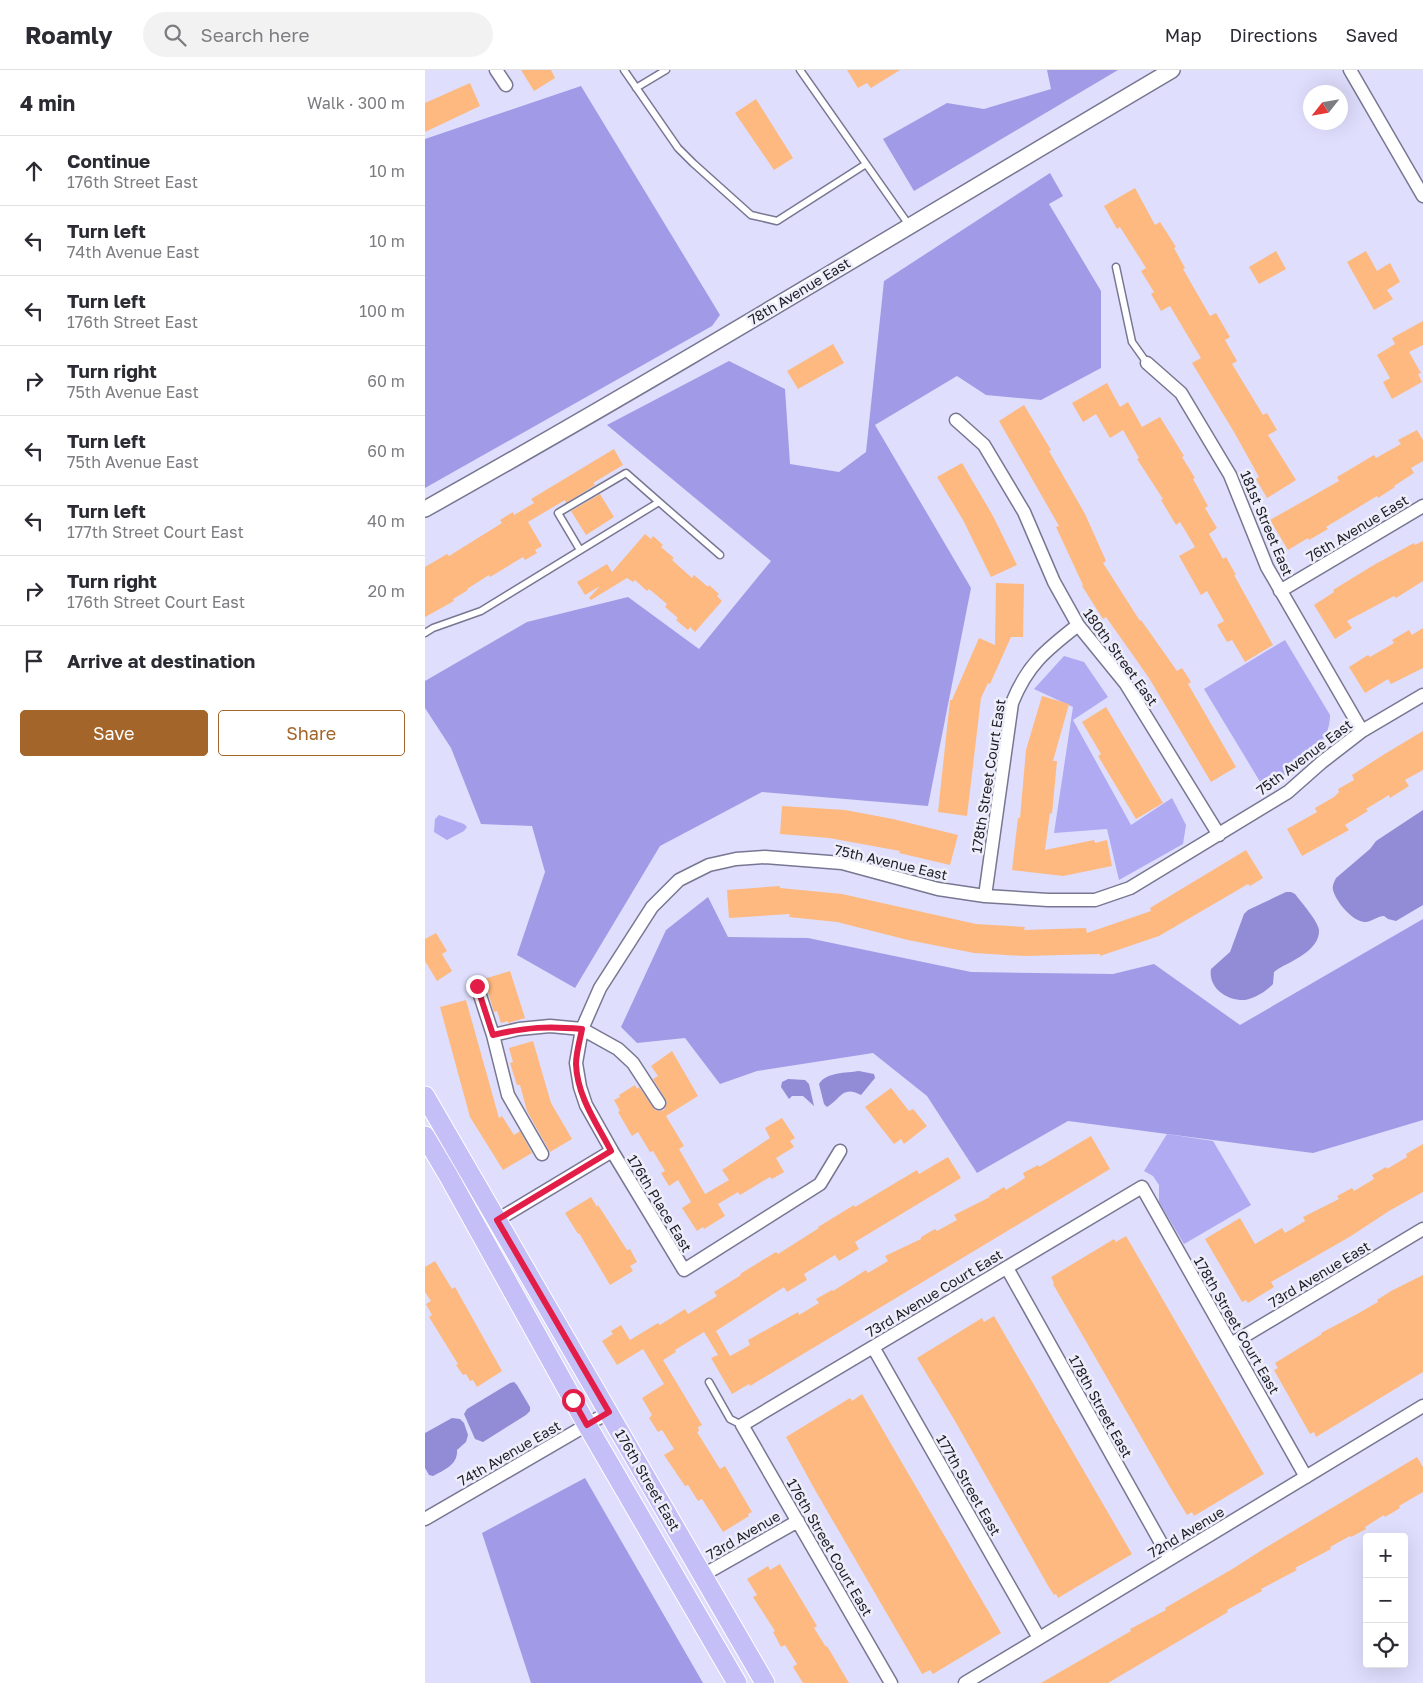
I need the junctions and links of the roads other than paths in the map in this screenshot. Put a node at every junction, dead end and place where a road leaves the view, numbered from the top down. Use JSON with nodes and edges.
{"nodes":[{"id":1,"x":496,"y":70,"type":"edge"},
{"id":2,"x":624,"y":70,"type":"edge"},
{"id":3,"x":666,"y":70,"type":"edge"},
{"id":4,"x":800,"y":70,"type":"edge"},
{"id":5,"x":1172,"y":70,"type":"edge"},
{"id":6,"x":1350,"y":70,"type":"edge"},
{"id":7,"x":506,"y":85,"type":"dead end"},
{"id":8,"x":636,"y":88,"type":"junction"},
{"id":9,"x":867,"y":164,"type":"junction"},
{"id":10,"x":1423,"y":196,"type":"edge"},
{"id":11,"x":909,"y":225,"type":"junction"},
{"id":12,"x":1116,"y":267,"type":"dead end"},
{"id":13,"x":1147,"y":363,"type":"joint"},
{"id":14,"x":956,"y":420,"type":"dead end"},
{"id":15,"x":659,"y":502,"type":"junction"},
{"id":16,"x":1423,"y":506,"type":"edge"},
{"id":17,"x":425,"y":509,"type":"edge"},
{"id":18,"x":580,"y":550,"type":"junction"},
{"id":19,"x":720,"y":555,"type":"dead end"},
{"id":20,"x":1280,"y":591,"type":"junction"},
{"id":21,"x":1078,"y":625,"type":"junction"},
{"id":22,"x":425,"y":633,"type":"edge"},
{"id":23,"x":1423,"y":695,"type":"edge"},
{"id":24,"x":1362,"y":731,"type":"junction"},
{"id":25,"x":1219,"y":835,"type":"junction"},
{"id":26,"x":985,"y":896,"type":"junction"},
{"id":27,"x":477,"y":986,"type":"dead end"},
{"id":28,"x":582,"y":1029,"type":"junction"},
{"id":29,"x":493,"y":1035,"type":"junction"},
{"id":30,"x":425,"y":1096,"type":"edge"},
{"id":31,"x":659,"y":1103,"type":"dead end"},
{"id":32,"x":425,"y":1136,"type":"edge"},
{"id":33,"x":611,"y":1151,"type":"junction"},
{"id":34,"x":840,"y":1151,"type":"dead end"},
{"id":35,"x":542,"y":1154,"type":"dead end"},
{"id":36,"x":448,"y":1174,"type":"junction"},
{"id":37,"x":1142,"y":1187,"type":"joint"},
{"id":38,"x":497,"y":1220,"type":"junction"},
{"id":39,"x":1423,"y":1229,"type":"edge"},
{"id":40,"x":1007,"y":1268,"type":"junction"},
{"id":41,"x":1231,"y":1344,"type":"junction"},
{"id":42,"x":873,"y":1347,"type":"junction"},
{"id":43,"x":709,"y":1382,"type":"dead end"},
{"id":44,"x":1423,"y":1406,"type":"edge"},
{"id":45,"x":609,"y":1412,"type":"junction"},
{"id":46,"x":587,"y":1425,"type":"junction"},
{"id":47,"x":742,"y":1425,"type":"junction"},
{"id":48,"x":1306,"y":1477,"type":"junction"},
{"id":49,"x":426,"y":1516,"type":"edge"},
{"id":50,"x":797,"y":1520,"type":"junction"},
{"id":51,"x":1170,"y":1559,"type":"junction"},
{"id":52,"x":703,"y":1575,"type":"junction"},
{"id":53,"x":1039,"y":1638,"type":"junction"},
{"id":54,"x":737,"y":1683,"type":"edge"},
{"id":55,"x":765,"y":1683,"type":"edge"},
{"id":56,"x":891,"y":1683,"type":"edge"},
{"id":57,"x":965,"y":1683,"type":"edge"}],
"edges":[{"from":1,"to":7,"type":"street"},
{"from":2,"to":8,"type":"lane"},
{"from":3,"to":8,"type":"lane"},
{"from":4,"to":9,"type":"lane"},
{"from":5,"to":11,"type":"street","name":"78th Avenue East"},
{"from":6,"to":10,"type":"street"},
{"from":8,"to":9,"type":"lane"},
{"from":9,"to":11,"type":"lane"},
{"from":11,"to":17,"type":"street","name":"78th Avenue East"},
{"from":12,"to":13,"type":"lane"},
{"from":13,"to":20,"type":"street","name":"181st Street East"},
{"from":14,"to":21,"type":"street","name":"180th Street East"},
{"from":15,"to":18,"type":"lane"},
{"from":15,"to":18,"type":"lane"},
{"from":15,"to":19,"type":"lane"},
{"from":16,"to":20,"type":"street","name":"76th Avenue East"},
{"from":18,"to":22,"type":"lane"},
{"from":20,"to":24,"type":"street","name":"181st Street East"},
{"from":21,"to":25,"type":"street","name":"180th Street East"},
{"from":21,"to":26,"type":"street","name":"178th Street Court East"},
{"from":23,"to":24,"type":"street","name":"75th Avenue East"},
{"from":24,"to":25,"type":"street","name":"75th Avenue East"},
{"from":25,"to":26,"type":"street","name":"75th Avenue East"},
{"from":26,"to":28,"type":"street","name":"75th Avenue East"},
{"from":27,"to":29,"type":"street"},
{"from":28,"to":29,"type":"street"},
{"from":28,"to":31,"type":"street"},
{"from":28,"to":33,"type":"street","name":"75th Avenue East"},
{"from":29,"to":35,"type":"street"},
{"from":30,"to":38,"type":"main road","name":"176th Street East"},
{"from":32,"to":36,"type":"main road","name":"176th Street East"},
{"from":33,"to":34,"type":"street","name":"176th Place East"},
{"from":33,"to":38,"type":"street"},
{"from":36,"to":38,"type":"main road"},
{"from":36,"to":46,"type":"main road","name":"176th Street East"},
{"from":37,"to":40,"type":"street","name":"73rd Avenue Court East"},
{"from":37,"to":41,"type":"street","name":"178th Street Court East"},
{"from":38,"to":45,"type":"main road","name":"176th Street East"},
{"from":39,"to":41,"type":"street","name":"73rd Avenue East"},
{"from":40,"to":42,"type":"street","name":"73rd Avenue Court East"},
{"from":40,"to":51,"type":"street","name":"178th Street East"},
{"from":41,"to":48,"type":"street","name":"178th Street Court East"},
{"from":42,"to":47,"type":"street","name":"73rd Avenue Court East"},
{"from":42,"to":53,"type":"street","name":"177th Street East"},
{"from":43,"to":47,"type":"lane"},
{"from":44,"to":48,"type":"street","name":"72nd Avenue"},
{"from":45,"to":46,"type":"street","name":"74th Avenue East"},
{"from":45,"to":52,"type":"main road","name":"176th Street East"},
{"from":46,"to":49,"type":"street","name":"74th Avenue East"},
{"from":46,"to":54,"type":"main road","name":"176th Street East"},
{"from":47,"to":50,"type":"street","name":"176th Street Court East"},
{"from":48,"to":51,"type":"street","name":"72nd Avenue"},
{"from":50,"to":52,"type":"street","name":"73rd Avenue"},
{"from":50,"to":56,"type":"street","name":"176th Street Court East"},
{"from":51,"to":53,"type":"street","name":"72nd Avenue"},
{"from":52,"to":55,"type":"main road","name":"176th Street East"},
{"from":53,"to":57,"type":"street","name":"72nd Avenue"}]}
